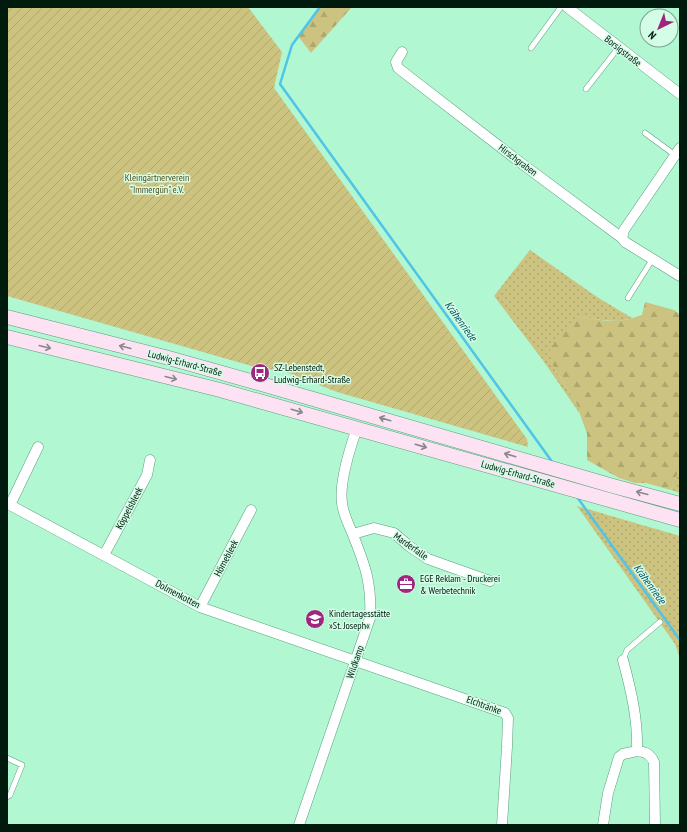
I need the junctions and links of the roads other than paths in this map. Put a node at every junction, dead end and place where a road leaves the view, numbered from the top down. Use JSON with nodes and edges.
{"nodes":[{"id":1,"x":561,"y":7,"type":"edge"},
{"id":2,"x":567,"y":7,"type":"edge"},
{"id":3,"x":619,"y":47,"type":"junction"},
{"id":4,"x":531,"y":48,"type":"dead end"},
{"id":5,"x":402,"y":52,"type":"dead end"},
{"id":6,"x":586,"y":90,"type":"dead end"},
{"id":7,"x":680,"y":94,"type":"edge"},
{"id":8,"x":645,"y":133,"type":"dead end"},
{"id":9,"x":678,"y":152,"type":"edge"},
{"id":10,"x":622,"y":238,"type":"junction"},
{"id":11,"x":652,"y":260,"type":"junction"},
{"id":12,"x":680,"y":276,"type":"edge"},
{"id":13,"x":628,"y":298,"type":"dead end"},
{"id":14,"x":7,"y":318,"type":"edge"},
{"id":15,"x":7,"y":337,"type":"edge"},
{"id":16,"x":362,"y":412,"type":"junction"},
{"id":17,"x":357,"y":428,"type":"junction"},
{"id":18,"x":38,"y":447,"type":"dead end"},
{"id":19,"x":150,"y":460,"type":"dead end"},
{"id":20,"x":680,"y":504,"type":"edge"},
{"id":21,"x":251,"y":510,"type":"dead end"},
{"id":22,"x":680,"y":520,"type":"edge"},
{"id":23,"x":353,"y":534,"type":"junction"},
{"id":24,"x":104,"y":555,"type":"junction"},
{"id":25,"x":490,"y":581,"type":"dead end"},
{"id":26,"x":200,"y":607,"type":"junction"},
{"id":27,"x":660,"y":622,"type":"dead end"},
{"id":28,"x":356,"y":660,"type":"junction"},
{"id":29,"x":622,"y":660,"type":"joint"},
{"id":30,"x":637,"y":751,"type":"junction"},
{"id":31,"x":7,"y":758,"type":"edge"},
{"id":32,"x":7,"y":797,"type":"edge"},
{"id":33,"x":299,"y":825,"type":"edge"},
{"id":34,"x":502,"y":825,"type":"edge"},
{"id":35,"x":603,"y":825,"type":"edge"},
{"id":36,"x":656,"y":825,"type":"edge"}],
"edges":[{"from":1,"to":4,"type":"lane"},
{"from":2,"to":3,"type":"street","name":"Borsigstraße"},
{"from":3,"to":6,"type":"lane"},
{"from":3,"to":7,"type":"street","name":"Borsigstraße"},
{"from":5,"to":10,"type":"street","name":"Hirschgraben"},
{"from":8,"to":9,"type":"lane"},
{"from":9,"to":10,"type":"street"},
{"from":10,"to":11,"type":"street","name":"Hirschgraben"},
{"from":11,"to":12,"type":"street","name":"Hirschgraben"},
{"from":11,"to":13,"type":"lane"},
{"from":16,"to":14,"type":"main road","name":"Ludwig-Erhard-Straße","one_way":true},
{"from":15,"to":17,"type":"main road","name":"Ludwig-Erhard-Straße","one_way":true},
{"from":16,"to":17,"type":"main road"},
{"from":20,"to":16,"type":"main road","name":"Ludwig-Erhard-Straße","one_way":true},
{"from":17,"to":22,"type":"main road","name":"Ludwig-Erhard-Straße","one_way":true},
{"from":17,"to":23,"type":"street","name":"Wildkamp"},
{"from":18,"to":24,"type":"street","name":"Dolmenkotten"},
{"from":19,"to":24,"type":"street","name":"Köppelsbleek"},
{"from":21,"to":26,"type":"street","name":"Hörnebleek"},
{"from":23,"to":25,"type":"street","name":"Marderfalle"},
{"from":23,"to":28,"type":"street","name":"Wildkamp"},
{"from":24,"to":26,"type":"street","name":"Dolmenkotten"},
{"from":26,"to":28,"type":"street","name":"Dolmenkotten"},
{"from":27,"to":29,"type":"lane"},
{"from":28,"to":33,"type":"street","name":"Wildkamp"},
{"from":28,"to":34,"type":"street","name":"Elchtränke"},
{"from":29,"to":30,"type":"street"},
{"from":30,"to":35,"type":"street"},
{"from":30,"to":36,"type":"street"},
{"from":31,"to":32,"type":"lane"}]}
